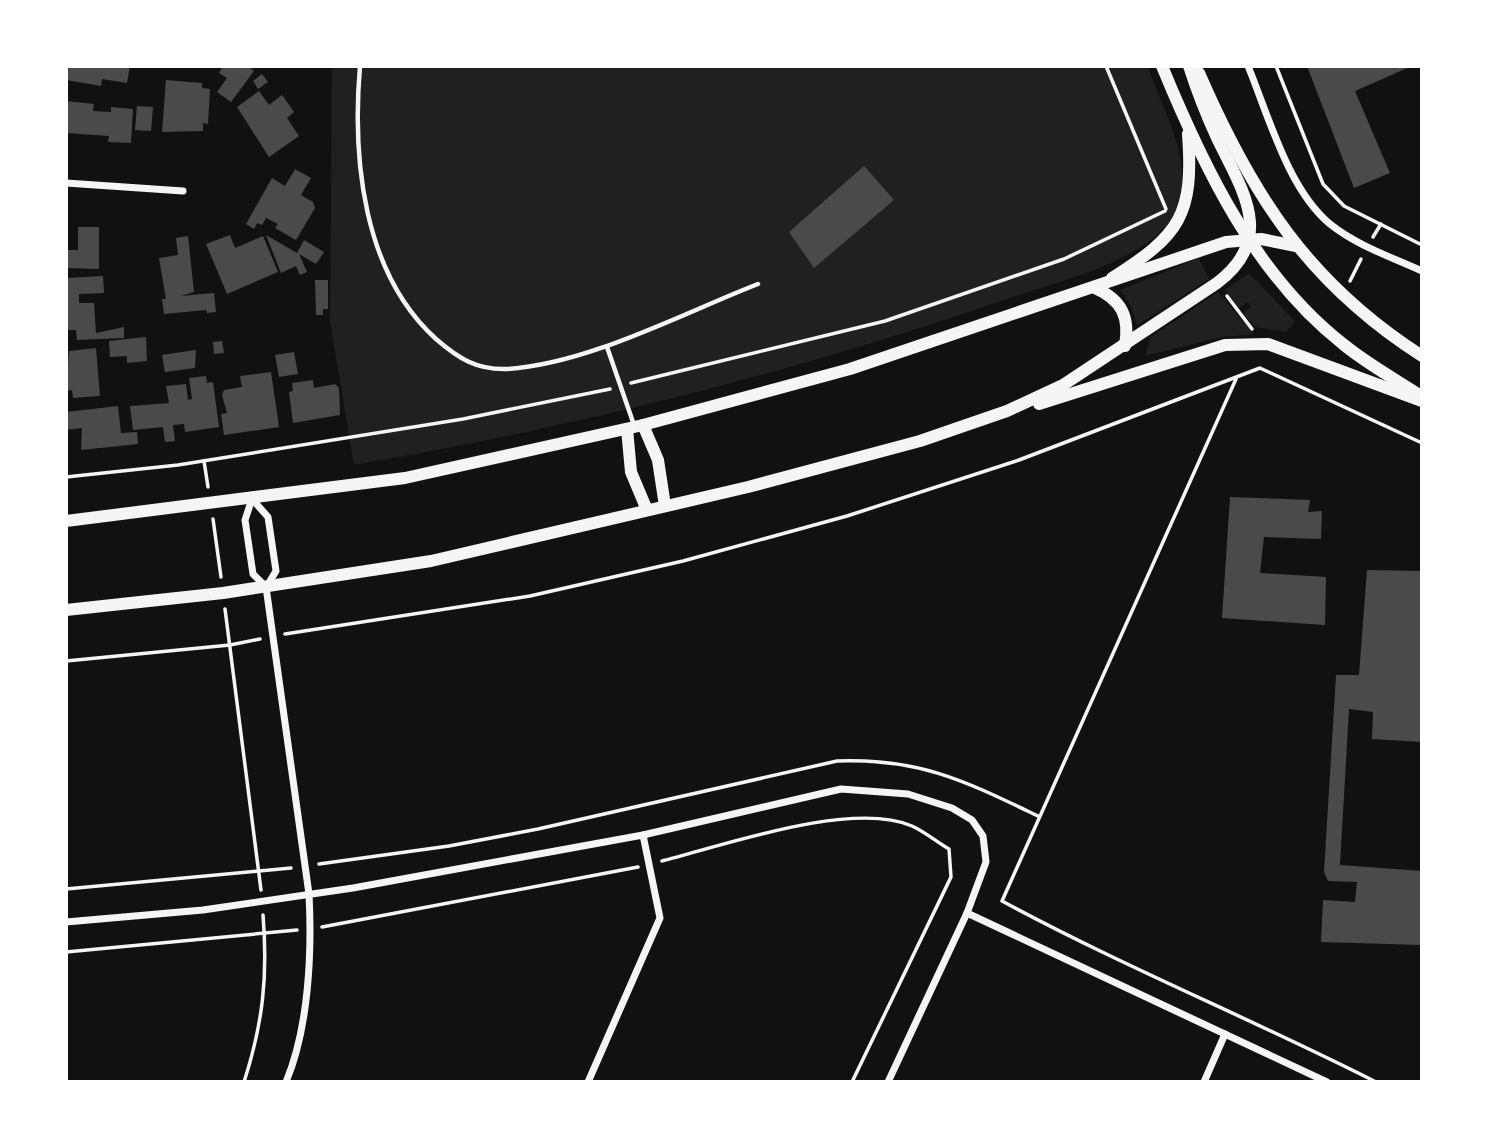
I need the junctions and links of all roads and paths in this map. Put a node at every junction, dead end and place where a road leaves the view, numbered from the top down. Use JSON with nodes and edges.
{"nodes":[{"id":1,"x":360,"y":66,"type":"edge"},
{"id":2,"x":1106,"y":66,"type":"edge"},
{"id":3,"x":1162,"y":66,"type":"edge"},
{"id":4,"x":1189,"y":66,"type":"edge"},
{"id":5,"x":1196,"y":66,"type":"edge"},
{"id":6,"x":1248,"y":66,"type":"edge"},
{"id":7,"x":1276,"y":66,"type":"edge"},
{"id":8,"x":1188,"y":130,"type":"junction"},
{"id":9,"x":66,"y":183,"type":"edge"},
{"id":10,"x":183,"y":191,"type":"dead end"},
{"id":11,"x":1166,"y":210,"type":"dead end"},
{"id":12,"x":1249,"y":239,"type":"junction"},
{"id":13,"x":1422,"y":245,"type":"edge"},
{"id":14,"x":1296,"y":246,"type":"junction"},
{"id":15,"x":1422,"y":271,"type":"edge"},
{"id":16,"x":758,"y":284,"type":"dead end"},
{"id":17,"x":1095,"y":288,"type":"junction"},
{"id":18,"x":1228,"y":297,"type":"dead end"},
{"id":19,"x":1254,"y":330,"type":"dead end"},
{"id":20,"x":1125,"y":345,"type":"junction"},
{"id":21,"x":607,"y":347,"type":"junction"},
{"id":22,"x":1422,"y":356,"type":"edge"},
{"id":23,"x":1236,"y":379,"type":"junction"},
{"id":24,"x":1422,"y":399,"type":"edge"},
{"id":25,"x":635,"y":427,"type":"junction"},
{"id":26,"x":962,"y":428,"type":"junction"},
{"id":27,"x":1422,"y":443,"type":"edge"},
{"id":28,"x":204,"y":461,"type":"dead end"},
{"id":29,"x":252,"y":499,"type":"junction"},
{"id":30,"x":211,"y":505,"type":"junction"},
{"id":31,"x":665,"y":506,"type":"junction"},
{"id":32,"x":647,"y":510,"type":"junction"},
{"id":33,"x":66,"y":520,"type":"edge"},
{"id":34,"x":266,"y":587,"type":"junction"},
{"id":35,"x":223,"y":593,"type":"junction"},
{"id":36,"x":66,"y":610,"type":"edge"},
{"id":37,"x":274,"y":636,"type":"junction"},
{"id":38,"x":230,"y":645,"type":"junction"},
{"id":39,"x":66,"y":661,"type":"edge"},
{"id":40,"x":1038,"y":816,"type":"junction"},
{"id":41,"x":643,"y":835,"type":"junction"},
{"id":42,"x":649,"y":864,"type":"junction"},
{"id":43,"x":305,"y":866,"type":"junction"},
{"id":44,"x":259,"y":871,"type":"junction"},
{"id":45,"x":66,"y":889,"type":"edge"},
{"id":46,"x":309,"y":894,"type":"junction"},
{"id":47,"x":262,"y":901,"type":"junction"},
{"id":48,"x":967,"y":913,"type":"junction"},
{"id":49,"x":66,"y":922,"type":"edge"},
{"id":50,"x":311,"y":929,"type":"junction"},
{"id":51,"x":265,"y":934,"type":"junction"},
{"id":52,"x":66,"y":952,"type":"edge"},
{"id":53,"x":1225,"y":1034,"type":"junction"},
{"id":54,"x":244,"y":1082,"type":"edge"},
{"id":55,"x":286,"y":1082,"type":"edge"},
{"id":56,"x":588,"y":1082,"type":"edge"},
{"id":57,"x":852,"y":1082,"type":"edge"},
{"id":58,"x":888,"y":1082,"type":"edge"},
{"id":59,"x":1204,"y":1082,"type":"edge"},
{"id":60,"x":1327,"y":1082,"type":"edge"},
{"id":61,"x":1377,"y":1082,"type":"edge"}],
"edges":[{"from":1,"to":21,"type":"lane"},
{"from":2,"to":11,"type":"path"},
{"from":3,"to":8,"type":"main road"},
{"from":4,"to":12,"type":"main road"},
{"from":5,"to":14,"type":"main road"},
{"from":6,"to":15,"type":"street"},
{"from":7,"to":13,"type":"path"},
{"from":8,"to":12,"type":"main road"},
{"from":8,"to":17,"type":"main road"},
{"from":9,"to":10,"type":"street"},
{"from":12,"to":14,"type":"main road"},
{"from":12,"to":17,"type":"main road"},
{"from":12,"to":20,"type":"main road"},
{"from":12,"to":24,"type":"main road"},
{"from":14,"to":22,"type":"main road"},
{"from":16,"to":21,"type":"lane"},
{"from":17,"to":20,"type":"main road"},
{"from":17,"to":25,"type":"main road"},
{"from":18,"to":19,"type":"path"},
{"from":20,"to":26,"type":"main road"},
{"from":21,"to":25,"type":"lane"},
{"from":23,"to":27,"type":"path"},
{"from":23,"to":37,"type":"path"},
{"from":23,"to":40,"type":"path"},
{"from":24,"to":26,"type":"main road"},
{"from":25,"to":29,"type":"main road"},
{"from":25,"to":31,"type":"main road"},
{"from":25,"to":32,"type":"main road"},
{"from":26,"to":31,"type":"main road"},
{"from":28,"to":30,"type":"path"},
{"from":29,"to":30,"type":"main road"},
{"from":29,"to":34,"type":"street"},
{"from":29,"to":34,"type":"street"},
{"from":30,"to":33,"type":"main road"},
{"from":30,"to":35,"type":"path"},
{"from":31,"to":32,"type":"main road"},
{"from":32,"to":34,"type":"main road"},
{"from":34,"to":35,"type":"main road"},
{"from":34,"to":37,"type":"street"},
{"from":35,"to":36,"type":"main road"},
{"from":35,"to":38,"type":"path"},
{"from":37,"to":38,"type":"path"},
{"from":37,"to":43,"type":"street"},
{"from":38,"to":39,"type":"path"},
{"from":38,"to":44,"type":"path"},
{"from":40,"to":43,"type":"path"},
{"from":40,"to":61,"type":"path"},
{"from":41,"to":42,"type":"street"},
{"from":41,"to":46,"type":"street"},
{"from":41,"to":48,"type":"street"},
{"from":42,"to":50,"type":"path"},
{"from":42,"to":56,"type":"street"},
{"from":42,"to":57,"type":"path"},
{"from":43,"to":44,"type":"path"},
{"from":43,"to":46,"type":"street"},
{"from":44,"to":45,"type":"path"},
{"from":44,"to":47,"type":"path"},
{"from":46,"to":47,"type":"street"},
{"from":46,"to":50,"type":"street"},
{"from":47,"to":49,"type":"street"},
{"from":47,"to":51,"type":"path"},
{"from":48,"to":53,"type":"street"},
{"from":48,"to":58,"type":"street"},
{"from":50,"to":51,"type":"path"},
{"from":50,"to":55,"type":"street"},
{"from":51,"to":52,"type":"path"},
{"from":51,"to":54,"type":"path"},
{"from":53,"to":59,"type":"street"},
{"from":53,"to":60,"type":"street"}]}
